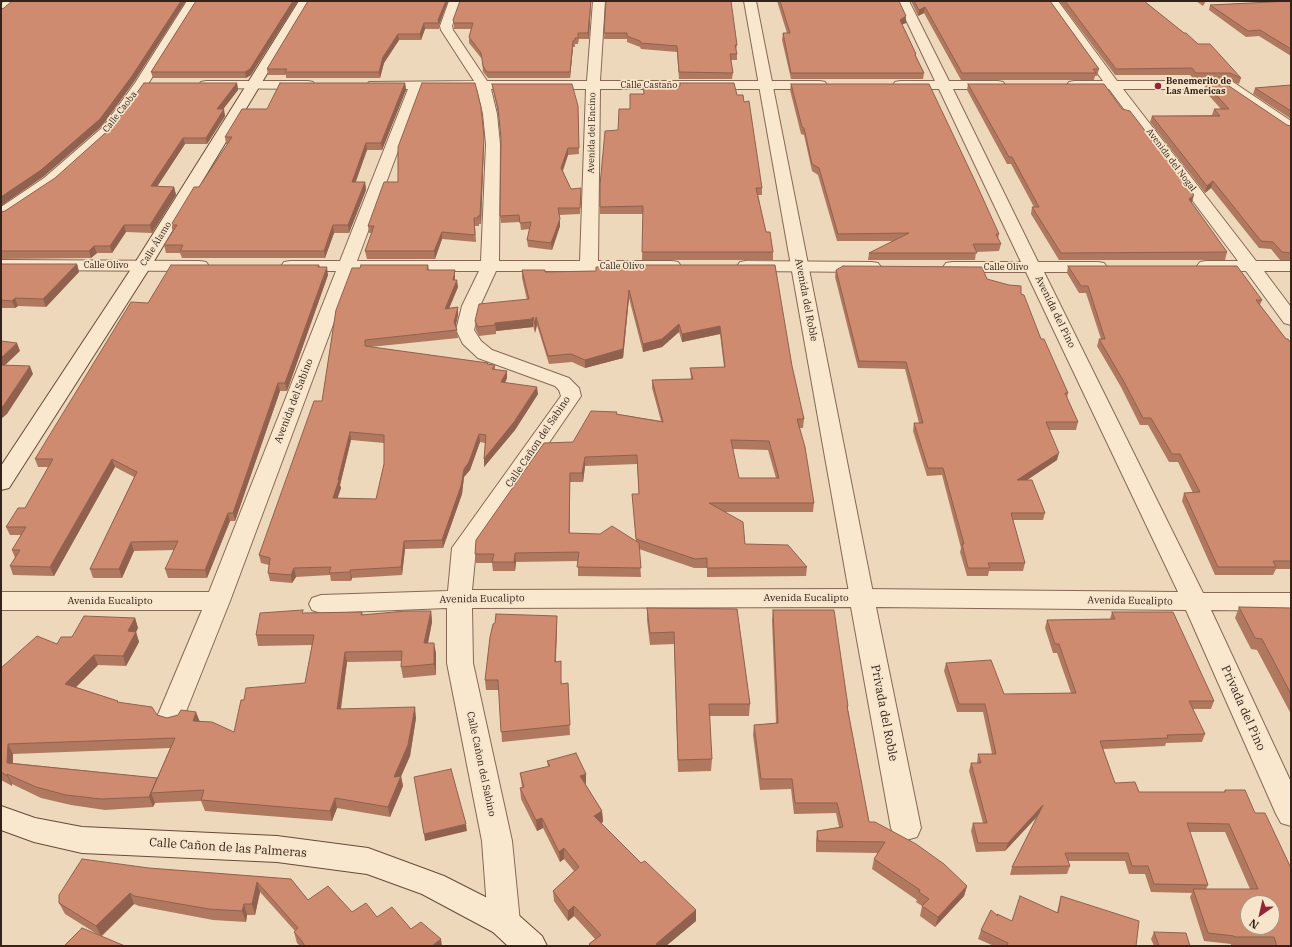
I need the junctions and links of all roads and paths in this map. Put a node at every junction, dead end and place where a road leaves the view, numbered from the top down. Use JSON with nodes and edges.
{"nodes":[{"id":1,"x":11,"y":1,"type":"edge"},
{"id":2,"x":193,"y":1,"type":"edge"},
{"id":3,"x":305,"y":1,"type":"edge"},
{"id":4,"x":455,"y":1,"type":"edge"},
{"id":5,"x":599,"y":1,"type":"edge"},
{"id":6,"x":750,"y":1,"type":"edge"},
{"id":7,"x":904,"y":1,"type":"edge"},
{"id":8,"x":1052,"y":1,"type":"edge"},
{"id":9,"x":1,"y":10,"type":"edge"},
{"id":10,"x":141,"y":84,"type":"junction"},
{"id":11,"x":156,"y":84,"type":"edge"},
{"id":12,"x":194,"y":84,"type":"edge"},
{"id":13,"x":254,"y":84,"type":"junction"},
{"id":14,"x":324,"y":85,"type":"edge"},
{"id":15,"x":362,"y":85,"type":"edge"},
{"id":16,"x":416,"y":85,"type":"junction"},
{"id":17,"x":483,"y":85,"type":"junction"},
{"id":18,"x":593,"y":85,"type":"junction"},
{"id":19,"x":766,"y":85,"type":"junction"},
{"id":20,"x":836,"y":85,"type":"edge"},
{"id":21,"x":890,"y":85,"type":"edge"},
{"id":22,"x":945,"y":85,"type":"junction"},
{"id":23,"x":1014,"y":85,"type":"edge"},
{"id":24,"x":1060,"y":85,"type":"edge"},
{"id":25,"x":1113,"y":85,"type":"junction"},
{"id":26,"x":1291,"y":127,"type":"edge"},
{"id":27,"x":1,"y":214,"type":"edge"},
{"id":28,"x":1,"y":265,"type":"edge"},
{"id":29,"x":142,"y":266,"type":"junction"},
{"id":30,"x":213,"y":266,"type":"edge"},
{"id":31,"x":276,"y":266,"type":"edge"},
{"id":32,"x":346,"y":266,"type":"junction"},
{"id":33,"x":490,"y":266,"type":"junction"},
{"id":34,"x":589,"y":266,"type":"junction"},
{"id":35,"x":691,"y":266,"type":"edge"},
{"id":36,"x":730,"y":266,"type":"edge"},
{"id":37,"x":800,"y":266,"type":"junction"},
{"id":38,"x":1188,"y":266,"type":"edge"},
{"id":39,"x":1250,"y":266,"type":"junction"},
{"id":40,"x":1291,"y":266,"type":"edge"},
{"id":41,"x":885,"y":267,"type":"edge"},
{"id":42,"x":940,"y":267,"type":"edge"},
{"id":43,"x":1033,"y":267,"type":"junction"},
{"id":44,"x":1111,"y":267,"type":"edge"},
{"id":45,"x":1291,"y":319,"type":"edge"},
{"id":46,"x":1,"y":483,"type":"edge"},
{"id":47,"x":459,"y":598,"type":"junction"},
{"id":48,"x":862,"y":598,"type":"junction"},
{"id":49,"x":1,"y":601,"type":"edge"},
{"id":50,"x":218,"y":601,"type":"junction"},
{"id":51,"x":1195,"y":602,"type":"junction"},
{"id":52,"x":1291,"y":602,"type":"edge"},
{"id":53,"x":320,"y":604,"type":"dead end"},
{"id":54,"x":171,"y":718,"type":"edge"},
{"id":55,"x":1291,"y":814,"type":"edge"},
{"id":56,"x":1,"y":818,"type":"edge"},
{"id":57,"x":906,"y":828,"type":"dead end"},
{"id":58,"x":504,"y":922,"type":"junction"},
{"id":59,"x":531,"y":946,"type":"edge"}],
"edges":[{"from":1,"to":9,"type":"street"},
{"from":2,"to":10,"type":"street","name":"Calle Caoba"},
{"from":3,"to":13,"type":"street","name":"Calle Álamo"},
{"from":4,"to":17,"type":"street","name":"Calle Cañon del Sabino"},
{"from":5,"to":18,"type":"street","name":"Avenida del Encino"},
{"from":6,"to":19,"type":"street","name":"Avenida del Roble"},
{"from":7,"to":22,"type":"street","name":"Avenida del Pino"},
{"from":8,"to":25,"type":"street","name":"Avenida del Nogal"},
{"from":10,"to":11,"type":"street"},
{"from":10,"to":27,"type":"street","name":"Calle Caoba"},
{"from":12,"to":13,"type":"street"},
{"from":13,"to":14,"type":"street"},
{"from":13,"to":29,"type":"street","name":"Calle Álamo"},
{"from":15,"to":16,"type":"street","name":"Calle Castaño"},
{"from":16,"to":17,"type":"street","name":"Calle Castaño"},
{"from":16,"to":32,"type":"street","name":"Avenida del Sabino"},
{"from":17,"to":18,"type":"street","name":"Calle Castaño"},
{"from":17,"to":33,"type":"street","name":"Calle Cañon del Sabino"},
{"from":18,"to":19,"type":"street","name":"Calle Castaño"},
{"from":18,"to":34,"type":"street","name":"Avenida del Encino"},
{"from":19,"to":20,"type":"street","name":"Calle Castaño"},
{"from":19,"to":37,"type":"street","name":"Avenida del Roble"},
{"from":21,"to":22,"type":"street"},
{"from":22,"to":23,"type":"street"},
{"from":22,"to":43,"type":"street","name":"Avenida del Pino"},
{"from":24,"to":25,"type":"street"},
{"from":25,"to":26,"type":"street"},
{"from":25,"to":39,"type":"street","name":"Avenida del Nogal"},
{"from":28,"to":29,"type":"street","name":"Calle Olivo"},
{"from":29,"to":30,"type":"street","name":"Calle Olivo"},
{"from":29,"to":46,"type":"street","name":"Calle Álamo"},
{"from":31,"to":32,"type":"street","name":"Calle Olivo"},
{"from":32,"to":33,"type":"street","name":"Calle Olivo"},
{"from":32,"to":50,"type":"street","name":"Avenida del Sabino"},
{"from":33,"to":34,"type":"street","name":"Calle Olivo"},
{"from":33,"to":47,"type":"street","name":"Calle Cañon del Sabino"},
{"from":34,"to":35,"type":"street","name":"Calle Olivo"},
{"from":36,"to":37,"type":"street"},
{"from":37,"to":41,"type":"street"},
{"from":37,"to":48,"type":"street","name":"Avenida del Roble"},
{"from":38,"to":39,"type":"street"},
{"from":39,"to":40,"type":"street"},
{"from":39,"to":45,"type":"street","name":"Avenida del Nogal"},
{"from":42,"to":43,"type":"street","name":"Calle Olivo"},
{"from":43,"to":44,"type":"street","name":"Calle Olivo"},
{"from":43,"to":51,"type":"street","name":"Avenida del Pino"},
{"from":47,"to":48,"type":"street","name":"Avenida Eucalipto"},
{"from":47,"to":53,"type":"street","name":"Avenida Eucalipto"},
{"from":47,"to":58,"type":"street","name":"Calle Cañon del Sabino"},
{"from":48,"to":51,"type":"street","name":"Avenida Eucalipto"},
{"from":48,"to":57,"type":"street","name":"Privada del Roble"},
{"from":49,"to":50,"type":"street","name":"Avenida Eucalipto"},
{"from":50,"to":54,"type":"street","name":"Avenida del Sabino"},
{"from":51,"to":52,"type":"street","name":"Avenida Eucalipto"},
{"from":51,"to":55,"type":"street","name":"Privada del Pino"},
{"from":56,"to":58,"type":"street","name":"Calle Cañon de las Palmeras"},
{"from":58,"to":59,"type":"street","name":"Calle Cañon de las Palmeras"}]}
